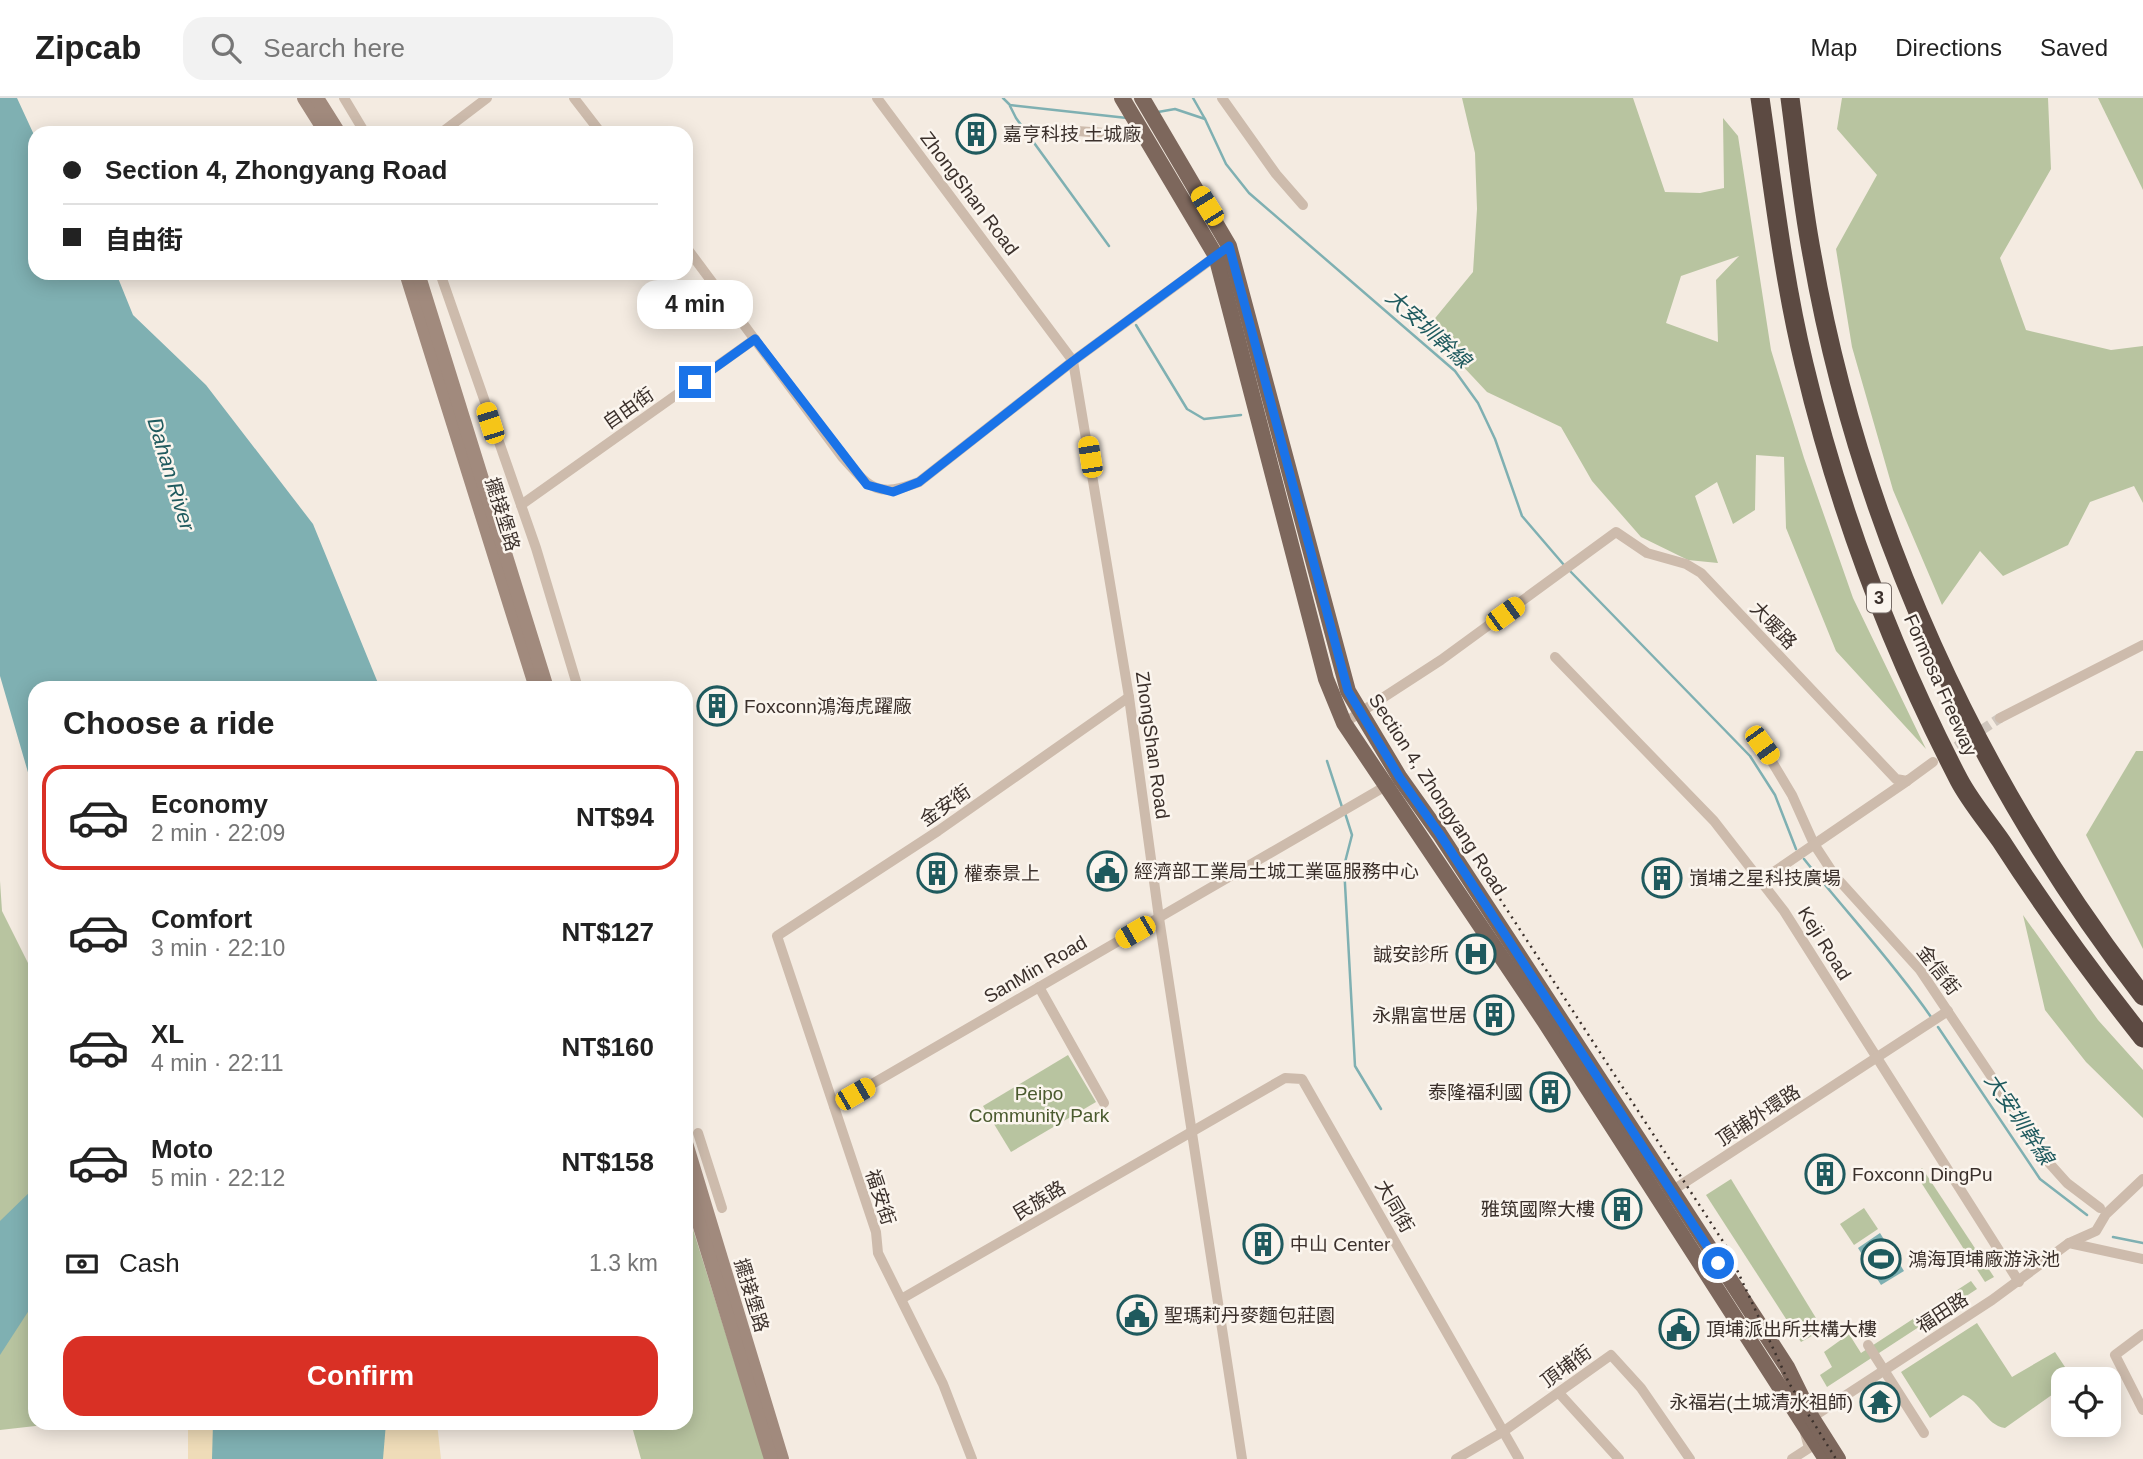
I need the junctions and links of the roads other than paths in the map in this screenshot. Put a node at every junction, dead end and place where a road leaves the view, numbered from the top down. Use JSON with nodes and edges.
{"nodes":[{"id":1,"x":304,"y":98,"type":"edge"},
{"id":2,"x":317,"y":98,"type":"edge"},
{"id":3,"x":344,"y":98,"type":"edge"},
{"id":4,"x":487,"y":98,"type":"edge"},
{"id":5,"x":574,"y":98,"type":"edge"},
{"id":6,"x":877,"y":98,"type":"edge"},
{"id":7,"x":1122,"y":98,"type":"edge"},
{"id":8,"x":1142,"y":98,"type":"edge"},
{"id":9,"x":1222,"y":98,"type":"edge"},
{"id":10,"x":1760,"y":98,"type":"edge"},
{"id":11,"x":1790,"y":98,"type":"edge"},
{"id":12,"x":1797,"y":98,"type":"edge"},
{"id":13,"x":472,"y":102,"type":"edge"},
{"id":14,"x":1147,"y":123,"type":"junction"},
{"id":15,"x":322,"y":126,"type":"edge"},
{"id":16,"x":335,"y":126,"type":"edge"},
{"id":17,"x":361,"y":126,"type":"edge"},
{"id":18,"x":448,"y":126,"type":"edge"},
{"id":19,"x":596,"y":126,"type":"edge"},
{"id":20,"x":1063,"y":130,"type":"dead end"},
{"id":21,"x":1303,"y":205,"type":"dead end"},
{"id":22,"x":1223,"y":251,"type":"junction"},
{"id":23,"x":693,"y":256,"type":"edge"},
{"id":24,"x":1812,"y":256,"type":"junction"},
{"id":25,"x":409,"y":280,"type":"edge"},
{"id":26,"x":420,"y":280,"type":"edge"},
{"id":27,"x":442,"y":280,"type":"edge"},
{"id":28,"x":755,"y":339,"type":"junction"},
{"id":29,"x":1073,"y":361,"type":"junction"},
{"id":30,"x":521,"y":505,"type":"junction"},
{"id":31,"x":2143,"y":645,"type":"edge"},
{"id":32,"x":1555,"y":657,"type":"dead end"},
{"id":33,"x":534,"y":681,"type":"edge"},
{"id":34,"x":545,"y":681,"type":"edge"},
{"id":35,"x":576,"y":681,"type":"edge"},
{"id":36,"x":1129,"y":697,"type":"junction"},
{"id":37,"x":1360,"y":715,"type":"junction"},
{"id":38,"x":2000,"y":718,"type":"tunnel mouth"},
{"id":39,"x":1344,"y":723,"type":"junction"},
{"id":40,"x":1762,"y":745,"type":"dead end"},
{"id":41,"x":1933,"y":762,"type":"tunnel mouth"},
{"id":42,"x":1907,"y":781,"type":"junction"},
{"id":43,"x":1393,"y":782,"type":"junction"},
{"id":44,"x":1814,"y":844,"type":"junction"},
{"id":45,"x":1762,"y":880,"type":"junction"},
{"id":46,"x":1158,"y":918,"type":"junction"},
{"id":47,"x":777,"y":936,"type":"joint"},
{"id":48,"x":1039,"y":987,"type":"junction"},
{"id":49,"x":2143,"y":996,"type":"edge"},
{"id":50,"x":1948,"y":1011,"type":"junction"},
{"id":51,"x":2143,"y":1038,"type":"edge"},
{"id":52,"x":1877,"y":1060,"type":"junction"},
{"id":53,"x":1104,"y":1103,"type":"dead end"},
{"id":54,"x":834,"y":1107,"type":"junction"},
{"id":55,"x":1192,"y":1132,"type":"junction"},
{"id":56,"x":698,"y":1133,"type":"dead end"},
{"id":57,"x":693,"y":1166,"type":"edge"},
{"id":58,"x":2143,"y":1179,"type":"edge"},
{"id":59,"x":1665,"y":1196,"type":"junction"},
{"id":60,"x":693,"y":1204,"type":"edge"},
{"id":61,"x":722,"y":1208,"type":"dead end"},
{"id":62,"x":2100,"y":1208,"type":"dead end"},
{"id":63,"x":2069,"y":1243,"type":"junction"},
{"id":64,"x":2143,"y":1259,"type":"edge"},
{"id":65,"x":2019,"y":1282,"type":"junction"},
{"id":66,"x":903,"y":1298,"type":"junction"},
{"id":67,"x":2143,"y":1334,"type":"edge"},
{"id":68,"x":1868,"y":1345,"type":"dead end"},
{"id":69,"x":1885,"y":1370,"type":"junction"},
{"id":70,"x":1559,"y":1393,"type":"junction"},
{"id":71,"x":2143,"y":1410,"type":"edge"},
{"id":72,"x":1807,"y":1420,"type":"junction"},
{"id":73,"x":1504,"y":1431,"type":"junction"},
{"id":74,"x":1924,"y":1433,"type":"dead end"},
{"id":75,"x":771,"y":1459,"type":"edge"},
{"id":76,"x":782,"y":1459,"type":"edge"},
{"id":77,"x":972,"y":1459,"type":"edge"},
{"id":78,"x":1242,"y":1459,"type":"edge"},
{"id":79,"x":1456,"y":1459,"type":"edge"},
{"id":80,"x":1519,"y":1459,"type":"edge"},
{"id":81,"x":1619,"y":1459,"type":"edge"},
{"id":82,"x":1690,"y":1459,"type":"edge"},
{"id":83,"x":1792,"y":1459,"type":"edge"},
{"id":84,"x":1826,"y":1459,"type":"edge"},
{"id":85,"x":1838,"y":1459,"type":"edge"}],
"edges":[{"from":1,"to":15,"type":"street"},
{"from":2,"to":16,"type":"street"},
{"from":3,"to":17,"type":"street"},
{"from":4,"to":13,"type":"street"},
{"from":5,"to":19,"type":"street"},
{"from":6,"to":29,"type":"street","name":"ZhongShan Road"},
{"from":7,"to":14,"type":"main road"},
{"from":8,"to":14,"type":"main road"},
{"from":9,"to":21,"type":"street"},
{"from":10,"to":51,"type":"highway","name":"Formosa Freeway","number":"3"},
{"from":11,"to":24,"type":"highway","name":"Formosa Freeway","number":"3"},
{"from":12,"to":24,"type":"highway"},
{"from":13,"to":18,"type":"street"},
{"from":14,"to":20,"type":"street"},
{"from":14,"to":22,"type":"main road","name":"Section 4, Zhongyang Road"},
{"from":22,"to":29,"type":"street"},
{"from":22,"to":37,"type":"main road","name":"Section 4, Zhongyang Road"},
{"from":22,"to":39,"type":"main road","name":"Section 4, Zhongyang Road"},
{"from":23,"to":28,"type":"street"},
{"from":24,"to":49,"type":"highway","name":"Formosa Freeway","number":"3"},
{"from":25,"to":33,"type":"street","name":"擺接堡路"},
{"from":26,"to":34,"type":"street","name":"擺接堡路"},
{"from":27,"to":30,"type":"street"},
{"from":28,"to":29,"type":"street"},
{"from":28,"to":30,"type":"street","name":"自由街"},
{"from":29,"to":36,"type":"street","name":"ZhongShan Road"},
{"from":30,"to":35,"type":"street"},
{"from":31,"to":38,"type":"street"},
{"from":32,"to":45,"type":"street","name":"Keji Road"},
{"from":36,"to":46,"type":"street","name":"ZhongShan Road"},
{"from":36,"to":47,"type":"street","name":"金安街"},
{"from":37,"to":39,"type":"street"},
{"from":37,"to":42,"type":"street","name":"大暖路"},
{"from":37,"to":43,"type":"main road","name":"Section 4, Zhongyang Road"},
{"from":39,"to":43,"type":"main road","name":"Section 4, Zhongyang Road"},
{"from":40,"to":44,"type":"street","name":"金信街"},
{"from":41,"to":42,"type":"street"},
{"from":42,"to":44,"type":"street"},
{"from":43,"to":46,"type":"street","name":"SanMin Road"},
{"from":43,"to":59,"type":"main road","name":"Section 4, Zhongyang Road"},
{"from":44,"to":45,"type":"street"},
{"from":44,"to":50,"type":"street","name":"金信街"},
{"from":45,"to":52,"type":"street","name":"Keji Road"},
{"from":46,"to":48,"type":"street","name":"SanMin Road"},
{"from":46,"to":55,"type":"street","name":"ZhongShan Road"},
{"from":47,"to":54,"type":"street","name":"福安街"},
{"from":48,"to":53,"type":"street"},
{"from":48,"to":54,"type":"street","name":"SanMin Road"},
{"from":50,"to":52,"type":"street","name":"頂埔外環路"},
{"from":50,"to":62,"type":"street","name":"金信街"},
{"from":52,"to":59,"type":"street","name":"頂埔外環路"},
{"from":52,"to":65,"type":"street","name":"Keji Road"},
{"from":54,"to":66,"type":"street","name":"福安街"},
{"from":55,"to":66,"type":"street","name":"民族路"},
{"from":55,"to":73,"type":"street","name":"大同街"},
{"from":55,"to":78,"type":"street","name":"ZhongShan Road"},
{"from":56,"to":61,"type":"street"},
{"from":57,"to":76,"type":"street","name":"擺接堡路"},
{"from":58,"to":63,"type":"street"},
{"from":59,"to":72,"type":"main road","name":"Section 4, Zhongyang Road"},
{"from":60,"to":75,"type":"street","name":"擺接堡路"},
{"from":63,"to":64,"type":"street"},
{"from":63,"to":65,"type":"street","name":"福田路"},
{"from":65,"to":69,"type":"street","name":"福田路"},
{"from":66,"to":77,"type":"street","name":"福安街"},
{"from":67,"to":71,"type":"street"},
{"from":68,"to":69,"type":"street"},
{"from":69,"to":72,"type":"street","name":"福田路"},
{"from":69,"to":74,"type":"street"},
{"from":70,"to":73,"type":"street","name":"頂埔街"},
{"from":70,"to":81,"type":"street"},
{"from":70,"to":82,"type":"street","name":"頂埔街"},
{"from":72,"to":83,"type":"street"},
{"from":72,"to":84,"type":"main road"},
{"from":72,"to":85,"type":"main road"},
{"from":73,"to":79,"type":"street","name":"頂埔街"},
{"from":73,"to":80,"type":"street","name":"大同街"}]}
